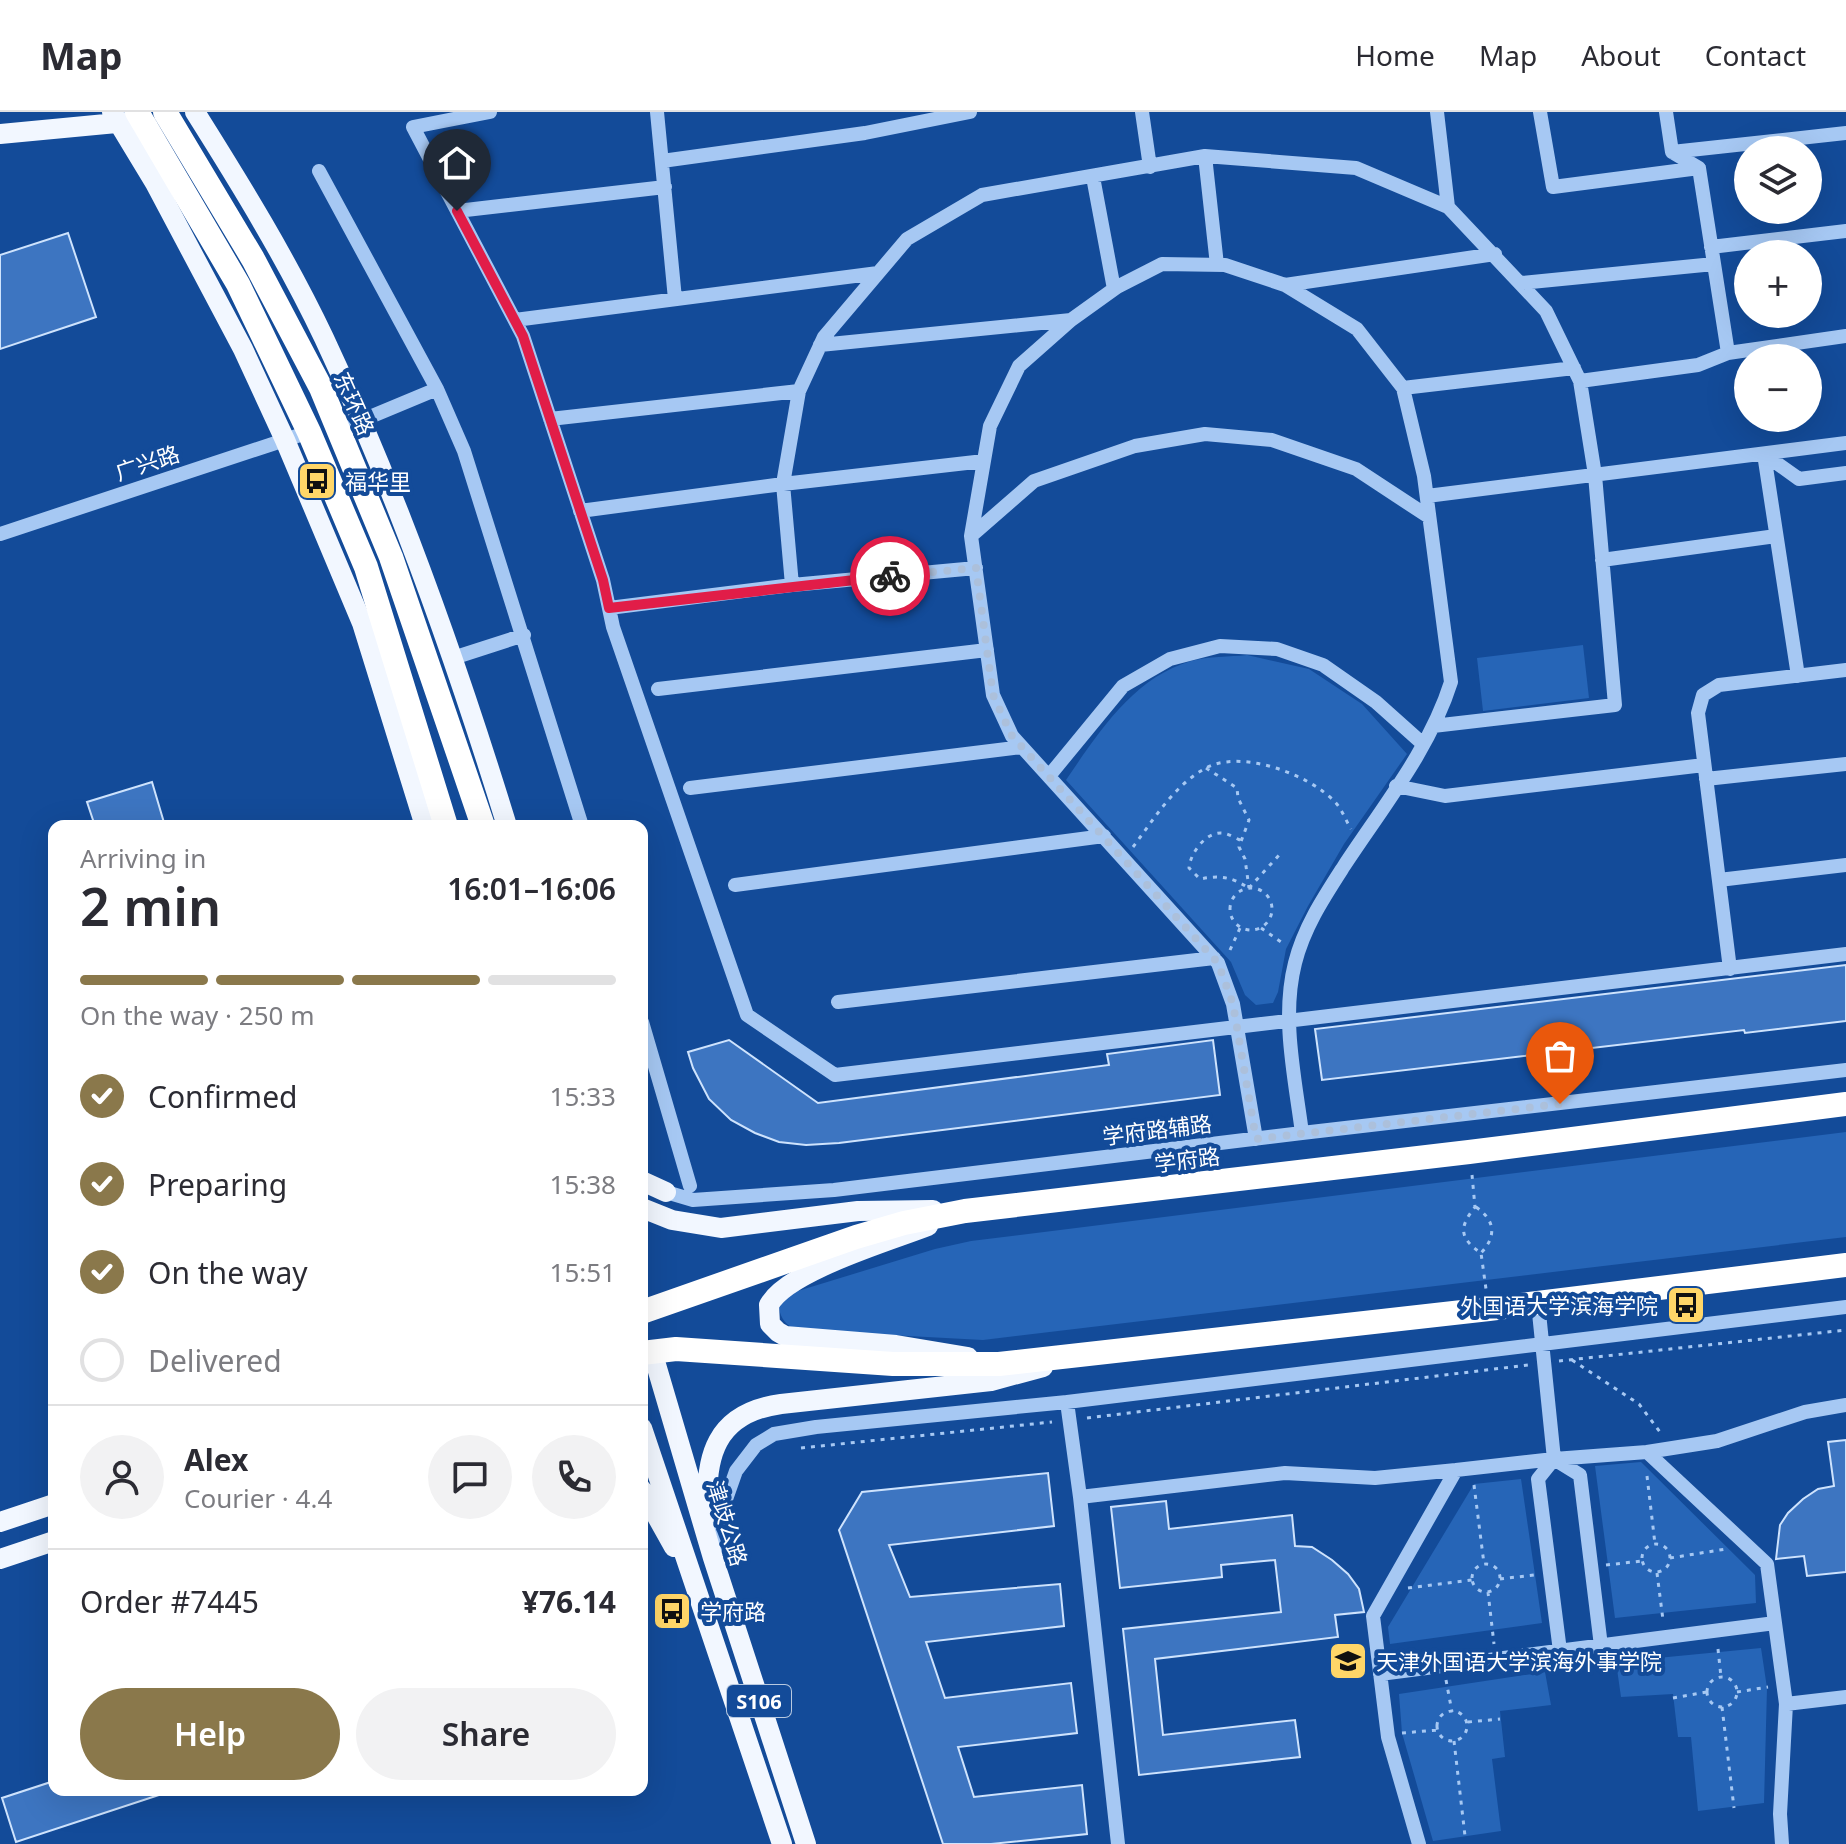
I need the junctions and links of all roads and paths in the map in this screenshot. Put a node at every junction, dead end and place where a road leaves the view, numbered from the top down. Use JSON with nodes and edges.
{"nodes":[{"id":1,"x":490,"y":112,"type":"edge"},
{"id":2,"x":657,"y":112,"type":"edge"},
{"id":3,"x":970,"y":112,"type":"edge"},
{"id":4,"x":1142,"y":112,"type":"edge"},
{"id":5,"x":1437,"y":112,"type":"edge"},
{"id":6,"x":1540,"y":112,"type":"edge"},
{"id":7,"x":1666,"y":112,"type":"edge"},
{"id":8,"x":153,"y":115,"type":"edge"},
{"id":9,"x":1846,"y":133,"type":"edge"},
{"id":10,"x":0,"y":134,"type":"edge"},
{"id":11,"x":1672,"y":152,"type":"junction"},
{"id":12,"x":1205,"y":156,"type":"junction"},
{"id":13,"x":662,"y":161,"type":"junction"},
{"id":14,"x":1150,"y":167,"type":"junction"},
{"id":15,"x":1699,"y":168,"type":"junction"},
{"id":16,"x":319,"y":171,"type":"dead end"},
{"id":17,"x":1093,"y":177,"type":"junction"},
{"id":18,"x":665,"y":187,"type":"junction"},
{"id":19,"x":1448,"y":207,"type":"junction"},
{"id":20,"x":457,"y":211,"type":"junction"},
{"id":21,"x":1846,"y":231,"type":"edge"},
{"id":22,"x":1711,"y":247,"type":"junction"},
{"id":23,"x":1495,"y":254,"type":"junction"},
{"id":24,"x":1714,"y":264,"type":"junction"},
{"id":25,"x":1217,"y":265,"type":"junction"},
{"id":26,"x":878,"y":273,"type":"junction"},
{"id":27,"x":1521,"y":283,"type":"junction"},
{"id":28,"x":1285,"y":285,"type":"junction"},
{"id":29,"x":1114,"y":289,"type":"junction"},
{"id":30,"x":675,"y":299,"type":"junction"},
{"id":31,"x":515,"y":320,"type":"junction"},
{"id":32,"x":1071,"y":320,"type":"junction"},
{"id":33,"x":1846,"y":336,"type":"edge"},
{"id":34,"x":820,"y":345,"type":"junction"},
{"id":35,"x":1728,"y":353,"type":"junction"},
{"id":36,"x":1577,"y":374,"type":"junction"},
{"id":37,"x":1403,"y":388,"type":"junction"},
{"id":38,"x":437,"y":389,"type":"junction"},
{"id":39,"x":799,"y":391,"type":"junction"},
{"id":40,"x":550,"y":419,"type":"junction"},
{"id":41,"x":349,"y":425,"type":"junction"},
{"id":42,"x":309,"y":432,"type":"junction"},
{"id":43,"x":285,"y":440,"type":"junction"},
{"id":44,"x":1846,"y":443,"type":"edge"},
{"id":45,"x":1764,"y":454,"type":"junction"},
{"id":46,"x":984,"y":461,"type":"junction"},
{"id":47,"x":1846,"y":473,"type":"edge"},
{"id":48,"x":1595,"y":475,"type":"junction"},
{"id":49,"x":783,"y":484,"type":"junction"},
{"id":50,"x":1427,"y":496,"type":"junction"},
{"id":51,"x":580,"y":511,"type":"junction"},
{"id":52,"x":1429,"y":517,"type":"junction"},
{"id":53,"x":0,"y":534,"type":"edge"},
{"id":54,"x":971,"y":536,"type":"junction"},
{"id":55,"x":1776,"y":536,"type":"junction"},
{"id":56,"x":1602,"y":560,"type":"junction"},
{"id":57,"x":976,"y":568,"type":"junction"},
{"id":58,"x":792,"y":585,"type":"junction"},
{"id":59,"x":609,"y":608,"type":"junction"},
{"id":60,"x":524,"y":635,"type":"junction"},
{"id":61,"x":987,"y":650,"type":"junction"},
{"id":62,"x":453,"y":658,"type":"junction"},
{"id":63,"x":1846,"y":670,"type":"edge"},
{"id":64,"x":1798,"y":676,"type":"junction"},
{"id":65,"x":658,"y":689,"type":"dead end"},
{"id":66,"x":1433,"y":726,"type":"junction"},
{"id":67,"x":1423,"y":744,"type":"junction"},
{"id":68,"x":1022,"y":747,"type":"junction"},
{"id":69,"x":1846,"y":764,"type":"edge"},
{"id":70,"x":1206,"y":768,"type":"junction"},
{"id":71,"x":1705,"y":772,"type":"junction"},
{"id":72,"x":1049,"y":776,"type":"junction"},
{"id":73,"x":1396,"y":786,"type":"junction"},
{"id":74,"x":690,"y":788,"type":"dead end"},
{"id":75,"x":423,"y":820,"type":"edge"},
{"id":76,"x":444,"y":820,"type":"edge"},
{"id":77,"x":481,"y":820,"type":"edge"},
{"id":78,"x":505,"y":820,"type":"edge"},
{"id":79,"x":580,"y":820,"type":"edge"},
{"id":80,"x":1104,"y":836,"type":"junction"},
{"id":81,"x":1241,"y":840,"type":"junction"},
{"id":82,"x":1359,"y":843,"type":"junction"},
{"id":83,"x":1281,"y":853,"type":"dead end"},
{"id":84,"x":1124,"y":858,"type":"junction"},
{"id":85,"x":1846,"y":865,"type":"edge"},
{"id":86,"x":1719,"y":880,"type":"junction"},
{"id":87,"x":735,"y":885,"type":"dead end"},
{"id":88,"x":1249,"y":888,"type":"junction"},
{"id":89,"x":1240,"y":928,"type":"junction"},
{"id":90,"x":1261,"y":928,"type":"junction"},
{"id":91,"x":1300,"y":951,"type":"junction"},
{"id":92,"x":1846,"y":954,"type":"edge"},
{"id":93,"x":1214,"y":958,"type":"junction"},
{"id":94,"x":1730,"y":969,"type":"junction"},
{"id":95,"x":838,"y":1002,"type":"dead end"},
{"id":96,"x":1289,"y":1021,"type":"junction"},
{"id":97,"x":1237,"y":1027,"type":"junction"},
{"id":98,"x":648,"y":1042,"type":"edge"},
{"id":99,"x":1846,"y":1070,"type":"edge"},
{"id":100,"x":1846,"y":1104,"type":"edge"},
{"id":101,"x":1302,"y":1133,"type":"junction"},
{"id":102,"x":1256,"y":1139,"type":"junction"},
{"id":103,"x":1472,"y":1175,"type":"dead end"},
{"id":104,"x":648,"y":1184,"type":"edge"},
{"id":105,"x":690,"y":1186,"type":"dead end"},
{"id":106,"x":666,"y":1192,"type":"joint"},
{"id":107,"x":1475,"y":1207,"type":"junction"},
{"id":108,"x":648,"y":1210,"type":"edge"},
{"id":109,"x":965,"y":1211,"type":"junction"},
{"id":110,"x":1481,"y":1253,"type":"junction"},
{"id":111,"x":1846,"y":1265,"type":"edge"},
{"id":112,"x":1486,"y":1289,"type":"dead end"},
{"id":113,"x":1538,"y":1303,"type":"junction"},
{"id":114,"x":1846,"y":1307,"type":"edge"},
{"id":115,"x":648,"y":1310,"type":"edge"},
{"id":116,"x":1846,"y":1330,"type":"edge"},
{"id":117,"x":1542,"y":1343,"type":"junction"},
{"id":118,"x":648,"y":1352,"type":"edge"},
{"id":119,"x":648,"y":1355,"type":"edge"},
{"id":120,"x":1079,"y":1357,"type":"junction"},
{"id":121,"x":1572,"y":1360,"type":"junction"},
{"id":122,"x":1544,"y":1362,"type":"junction"},
{"id":123,"x":999,"y":1364,"type":"junction"},
{"id":124,"x":1067,"y":1402,"type":"junction"},
{"id":125,"x":1846,"y":1405,"type":"edge"},
{"id":126,"x":1069,"y":1420,"type":"junction"},
{"id":127,"x":648,"y":1446,"type":"edge"},
{"id":128,"x":798,"y":1448,"type":"dead end"},
{"id":129,"x":1672,"y":1448,"type":"junction"},
{"id":130,"x":1647,"y":1452,"type":"junction"},
{"id":131,"x":1554,"y":1459,"type":"junction"},
{"id":132,"x":1472,"y":1468,"type":"junction"},
{"id":133,"x":1456,"y":1470,"type":"junction"},
{"id":134,"x":1080,"y":1497,"type":"junction"},
{"id":135,"x":648,"y":1501,"type":"edge"},
{"id":136,"x":48,"y":1506,"type":"edge"},
{"id":137,"x":0,"y":1522,"type":"edge"},
{"id":138,"x":48,"y":1543,"type":"edge"},
{"id":139,"x":1655,"y":1544,"type":"junction"},
{"id":140,"x":1748,"y":1546,"type":"junction"},
{"id":141,"x":713,"y":1558,"type":"junction"},
{"id":142,"x":1670,"y":1558,"type":"junction"},
{"id":143,"x":0,"y":1559,"type":"edge"},
{"id":144,"x":1642,"y":1561,"type":"junction"},
{"id":145,"x":1484,"y":1564,"type":"junction"},
{"id":146,"x":688,"y":1566,"type":"junction"},
{"id":147,"x":1591,"y":1567,"type":"junction"},
{"id":148,"x":1550,"y":1573,"type":"junction"},
{"id":149,"x":1657,"y":1573,"type":"junction"},
{"id":150,"x":1500,"y":1579,"type":"junction"},
{"id":151,"x":1472,"y":1580,"type":"junction"},
{"id":152,"x":1387,"y":1591,"type":"junction"},
{"id":153,"x":1488,"y":1592,"type":"junction"},
{"id":154,"x":1775,"y":1623,"type":"junction"},
{"id":155,"x":1715,"y":1631,"type":"junction"},
{"id":156,"x":1665,"y":1637,"type":"junction"},
{"id":157,"x":1601,"y":1646,"type":"junction"},
{"id":158,"x":1560,"y":1651,"type":"junction"},
{"id":159,"x":1496,"y":1660,"type":"junction"},
{"id":160,"x":1444,"y":1666,"type":"junction"},
{"id":161,"x":1380,"y":1674,"type":"junction"},
{"id":162,"x":1721,"y":1677,"type":"junction"},
{"id":163,"x":1783,"y":1685,"type":"junction"},
{"id":164,"x":1707,"y":1692,"type":"junction"},
{"id":165,"x":1737,"y":1692,"type":"junction"},
{"id":166,"x":1846,"y":1697,"type":"edge"},
{"id":167,"x":1673,"y":1698,"type":"dead end"},
{"id":168,"x":1786,"y":1704,"type":"junction"},
{"id":169,"x":1722,"y":1707,"type":"junction"},
{"id":170,"x":1452,"y":1712,"type":"junction"},
{"id":171,"x":1500,"y":1719,"type":"dead end"},
{"id":172,"x":1467,"y":1722,"type":"junction"},
{"id":173,"x":1438,"y":1730,"type":"junction"},
{"id":174,"x":1388,"y":1734,"type":"junction"},
{"id":175,"x":1454,"y":1741,"type":"junction"},
{"id":176,"x":1734,"y":1808,"type":"dead end"},
{"id":177,"x":1465,"y":1836,"type":"dead end"},
{"id":178,"x":782,"y":1844,"type":"edge"},
{"id":179,"x":806,"y":1844,"type":"edge"},
{"id":180,"x":1118,"y":1844,"type":"edge"},
{"id":181,"x":1419,"y":1844,"type":"edge"},
{"id":182,"x":1782,"y":1844,"type":"edge"}],
"edges":[{"from":1,"to":20,"type":"street"},
{"from":2,"to":13,"type":"street"},
{"from":3,"to":13,"type":"street"},
{"from":4,"to":14,"type":"street"},
{"from":5,"to":19,"type":"street"},
{"from":6,"to":15,"type":"street"},
{"from":7,"to":11,"type":"street"},
{"from":8,"to":10,"type":"main road"},
{"from":8,"to":41,"type":"highway","name":"东环路"},
{"from":8,"to":42,"type":"highway"},
{"from":8,"to":43,"type":"main road"},
{"from":9,"to":11,"type":"street"},
{"from":11,"to":15,"type":"street"},
{"from":12,"to":14,"type":"street"},
{"from":12,"to":19,"type":"street"},
{"from":12,"to":25,"type":"street"},
{"from":13,"to":18,"type":"street"},
{"from":14,"to":17,"type":"street"},
{"from":15,"to":22,"type":"street"},
{"from":16,"to":38,"type":"street"},
{"from":17,"to":26,"type":"street"},
{"from":17,"to":29,"type":"street"},
{"from":18,"to":20,"type":"street"},
{"from":18,"to":30,"type":"street"},
{"from":19,"to":23,"type":"street"},
{"from":20,"to":31,"type":"street"},
{"from":21,"to":22,"type":"street"},
{"from":22,"to":24,"type":"street"},
{"from":23,"to":27,"type":"street"},
{"from":23,"to":28,"type":"street"},
{"from":24,"to":27,"type":"street"},
{"from":24,"to":35,"type":"street"},
{"from":25,"to":28,"type":"street"},
{"from":25,"to":29,"type":"street"},
{"from":26,"to":30,"type":"street"},
{"from":26,"to":34,"type":"street"},
{"from":27,"to":36,"type":"street"},
{"from":28,"to":37,"type":"street"},
{"from":29,"to":32,"type":"street"},
{"from":30,"to":31,"type":"street"},
{"from":31,"to":40,"type":"street"},
{"from":32,"to":34,"type":"street"},
{"from":32,"to":46,"type":"street"},
{"from":33,"to":35,"type":"street"},
{"from":34,"to":39,"type":"street"},
{"from":35,"to":36,"type":"street"},
{"from":36,"to":37,"type":"street"},
{"from":36,"to":48,"type":"street"},
{"from":37,"to":50,"type":"street"},
{"from":38,"to":41,"type":"street"},
{"from":38,"to":60,"type":"street"},
{"from":39,"to":40,"type":"street"},
{"from":39,"to":49,"type":"street"},
{"from":40,"to":51,"type":"street"},
{"from":41,"to":62,"type":"main road"},
{"from":41,"to":77,"type":"highway","name":"东环路"},
{"from":42,"to":43,"type":"street","name":"广兴路"},
{"from":42,"to":76,"type":"highway"},
{"from":43,"to":53,"type":"street","name":"广兴路"},
{"from":43,"to":75,"type":"main road"},
{"from":44,"to":45,"type":"street"},
{"from":45,"to":47,"type":"street"},
{"from":45,"to":48,"type":"street"},
{"from":45,"to":55,"type":"street"},
{"from":46,"to":49,"type":"street"},
{"from":46,"to":54,"type":"street"},
{"from":48,"to":50,"type":"street"},
{"from":48,"to":56,"type":"street"},
{"from":49,"to":51,"type":"street"},
{"from":49,"to":58,"type":"street"},
{"from":50,"to":52,"type":"street"},
{"from":51,"to":59,"type":"street"},
{"from":52,"to":54,"type":"street"},
{"from":52,"to":66,"type":"street"},
{"from":54,"to":57,"type":"street"},
{"from":55,"to":56,"type":"street"},
{"from":55,"to":64,"type":"street"},
{"from":56,"to":66,"type":"street"},
{"from":57,"to":58,"type":"street"},
{"from":57,"to":61,"type":"street"},
{"from":58,"to":59,"type":"street"},
{"from":59,"to":97,"type":"street"},
{"from":60,"to":62,"type":"street"},
{"from":60,"to":79,"type":"street"},
{"from":61,"to":65,"type":"street"},
{"from":61,"to":68,"type":"street"},
{"from":62,"to":78,"type":"main road"},
{"from":63,"to":64,"type":"street"},
{"from":64,"to":71,"type":"street"},
{"from":66,"to":67,"type":"street"},
{"from":67,"to":72,"type":"street"},
{"from":67,"to":73,"type":"street"},
{"from":68,"to":72,"type":"street"},
{"from":68,"to":74,"type":"street"},
{"from":69,"to":71,"type":"street"},
{"from":70,"to":81,"type":"path"},
{"from":70,"to":82,"type":"path"},
{"from":70,"to":84,"type":"path"},
{"from":71,"to":73,"type":"street"},
{"from":71,"to":86,"type":"street"},
{"from":72,"to":80,"type":"street"},
{"from":73,"to":82,"type":"street"},
{"from":80,"to":84,"type":"street"},
{"from":80,"to":87,"type":"street"},
{"from":81,"to":88,"type":"path"},
{"from":81,"to":88,"type":"path"},
{"from":82,"to":91,"type":"street"},
{"from":83,"to":88,"type":"path"},
{"from":84,"to":93,"type":"street"},
{"from":85,"to":86,"type":"street"},
{"from":86,"to":94,"type":"street"},
{"from":88,"to":89,"type":"path"},
{"from":88,"to":90,"type":"path"},
{"from":89,"to":90,"type":"path"},
{"from":89,"to":93,"type":"path"},
{"from":90,"to":91,"type":"path"},
{"from":91,"to":96,"type":"street"},
{"from":92,"to":94,"type":"street"},
{"from":93,"to":95,"type":"street"},
{"from":93,"to":97,"type":"street"},
{"from":94,"to":96,"type":"street"},
{"from":96,"to":97,"type":"street"},
{"from":96,"to":101,"type":"street"},
{"from":97,"to":102,"type":"street"},
{"from":98,"to":105,"type":"street"},
{"from":99,"to":101,"type":"street","name":"学府路辅路"},
{"from":100,"to":109,"type":"highway","name":"学府路"},
{"from":101,"to":102,"type":"street","name":"学府路辅路"},
{"from":102,"to":106,"type":"street","name":"学府路辅路"},
{"from":103,"to":107,"type":"path"},
{"from":104,"to":106,"type":"main road"},
{"from":107,"to":110,"type":"path"},
{"from":107,"to":110,"type":"path"},
{"from":108,"to":109,"type":"main road"},
{"from":109,"to":115,"type":"highway","name":"学府路"},
{"from":109,"to":123,"type":"main road"},
{"from":110,"to":112,"type":"path"},
{"from":111,"to":113,"type":"highway"},
{"from":113,"to":117,"type":"street"},
{"from":113,"to":120,"type":"highway"},
{"from":114,"to":117,"type":"street"},
{"from":116,"to":121,"type":"path"},
{"from":117,"to":122,"type":"street"},
{"from":117,"to":124,"type":"street"},
{"from":118,"to":123,"type":"highway"},
{"from":119,"to":141,"type":"main road","name":"津歧公路","number":"S106"},
{"from":120,"to":123,"type":"highway"},
{"from":120,"to":141,"type":"main road"},
{"from":121,"to":122,"type":"path"},
{"from":121,"to":129,"type":"path"},
{"from":122,"to":126,"type":"path"},
{"from":122,"to":131,"type":"street"},
{"from":124,"to":126,"type":"street"},
{"from":124,"to":141,"type":"street"},
{"from":125,"to":129,"type":"street"},
{"from":126,"to":128,"type":"path"},
{"from":126,"to":134,"type":"street"},
{"from":127,"to":146,"type":"main road","number":"S106"},
{"from":129,"to":130,"type":"street"},
{"from":130,"to":131,"type":"street"},
{"from":130,"to":139,"type":"path"},
{"from":130,"to":140,"type":"street"},
{"from":131,"to":132,"type":"street"},
{"from":131,"to":147,"type":"street"},
{"from":131,"to":148,"type":"street"},
{"from":132,"to":133,"type":"street"},
{"from":132,"to":145,"type":"path"},
{"from":133,"to":134,"type":"street"},
{"from":133,"to":152,"type":"street"},
{"from":134,"to":180,"type":"street"},
{"from":135,"to":146,"type":"main road"},
{"from":136,"to":137,"type":"main road"},
{"from":138,"to":143,"type":"main road"},
{"from":139,"to":142,"type":"path"},
{"from":139,"to":144,"type":"path"},
{"from":140,"to":142,"type":"path"},
{"from":140,"to":154,"type":"street"},
{"from":141,"to":179,"type":"main road","name":"津歧公路","number":"S106"},
{"from":142,"to":149,"type":"path"},
{"from":144,"to":147,"type":"path"},
{"from":144,"to":149,"type":"path"},
{"from":145,"to":150,"type":"path"},
{"from":145,"to":151,"type":"path"},
{"from":146,"to":178,"type":"main road","number":"S106"},
{"from":147,"to":157,"type":"street"},
{"from":148,"to":150,"type":"path"},
{"from":148,"to":158,"type":"street"},
{"from":149,"to":156,"type":"path"},
{"from":150,"to":153,"type":"path"},
{"from":151,"to":152,"type":"path"},
{"from":151,"to":153,"type":"path"},
{"from":152,"to":161,"type":"street"},
{"from":153,"to":159,"type":"path"},
{"from":154,"to":155,"type":"street"},
{"from":154,"to":163,"type":"street"},
{"from":155,"to":156,"type":"street"},
{"from":155,"to":162,"type":"path"},
{"from":156,"to":157,"type":"street"},
{"from":157,"to":158,"type":"street"},
{"from":158,"to":159,"type":"street"},
{"from":159,"to":160,"type":"street"},
{"from":160,"to":161,"type":"street"},
{"from":160,"to":170,"type":"path"},
{"from":161,"to":174,"type":"street"},
{"from":162,"to":164,"type":"path"},
{"from":162,"to":165,"type":"path"},
{"from":163,"to":165,"type":"path"},
{"from":163,"to":168,"type":"street"},
{"from":164,"to":167,"type":"path"},
{"from":164,"to":169,"type":"path"},
{"from":165,"to":169,"type":"path"},
{"from":166,"to":168,"type":"street"},
{"from":168,"to":182,"type":"street"},
{"from":169,"to":176,"type":"path"},
{"from":170,"to":172,"type":"path"},
{"from":170,"to":173,"type":"path"},
{"from":171,"to":172,"type":"path"},
{"from":172,"to":175,"type":"path"},
{"from":173,"to":174,"type":"path"},
{"from":173,"to":175,"type":"path"},
{"from":174,"to":181,"type":"street"},
{"from":175,"to":177,"type":"path"}]}
